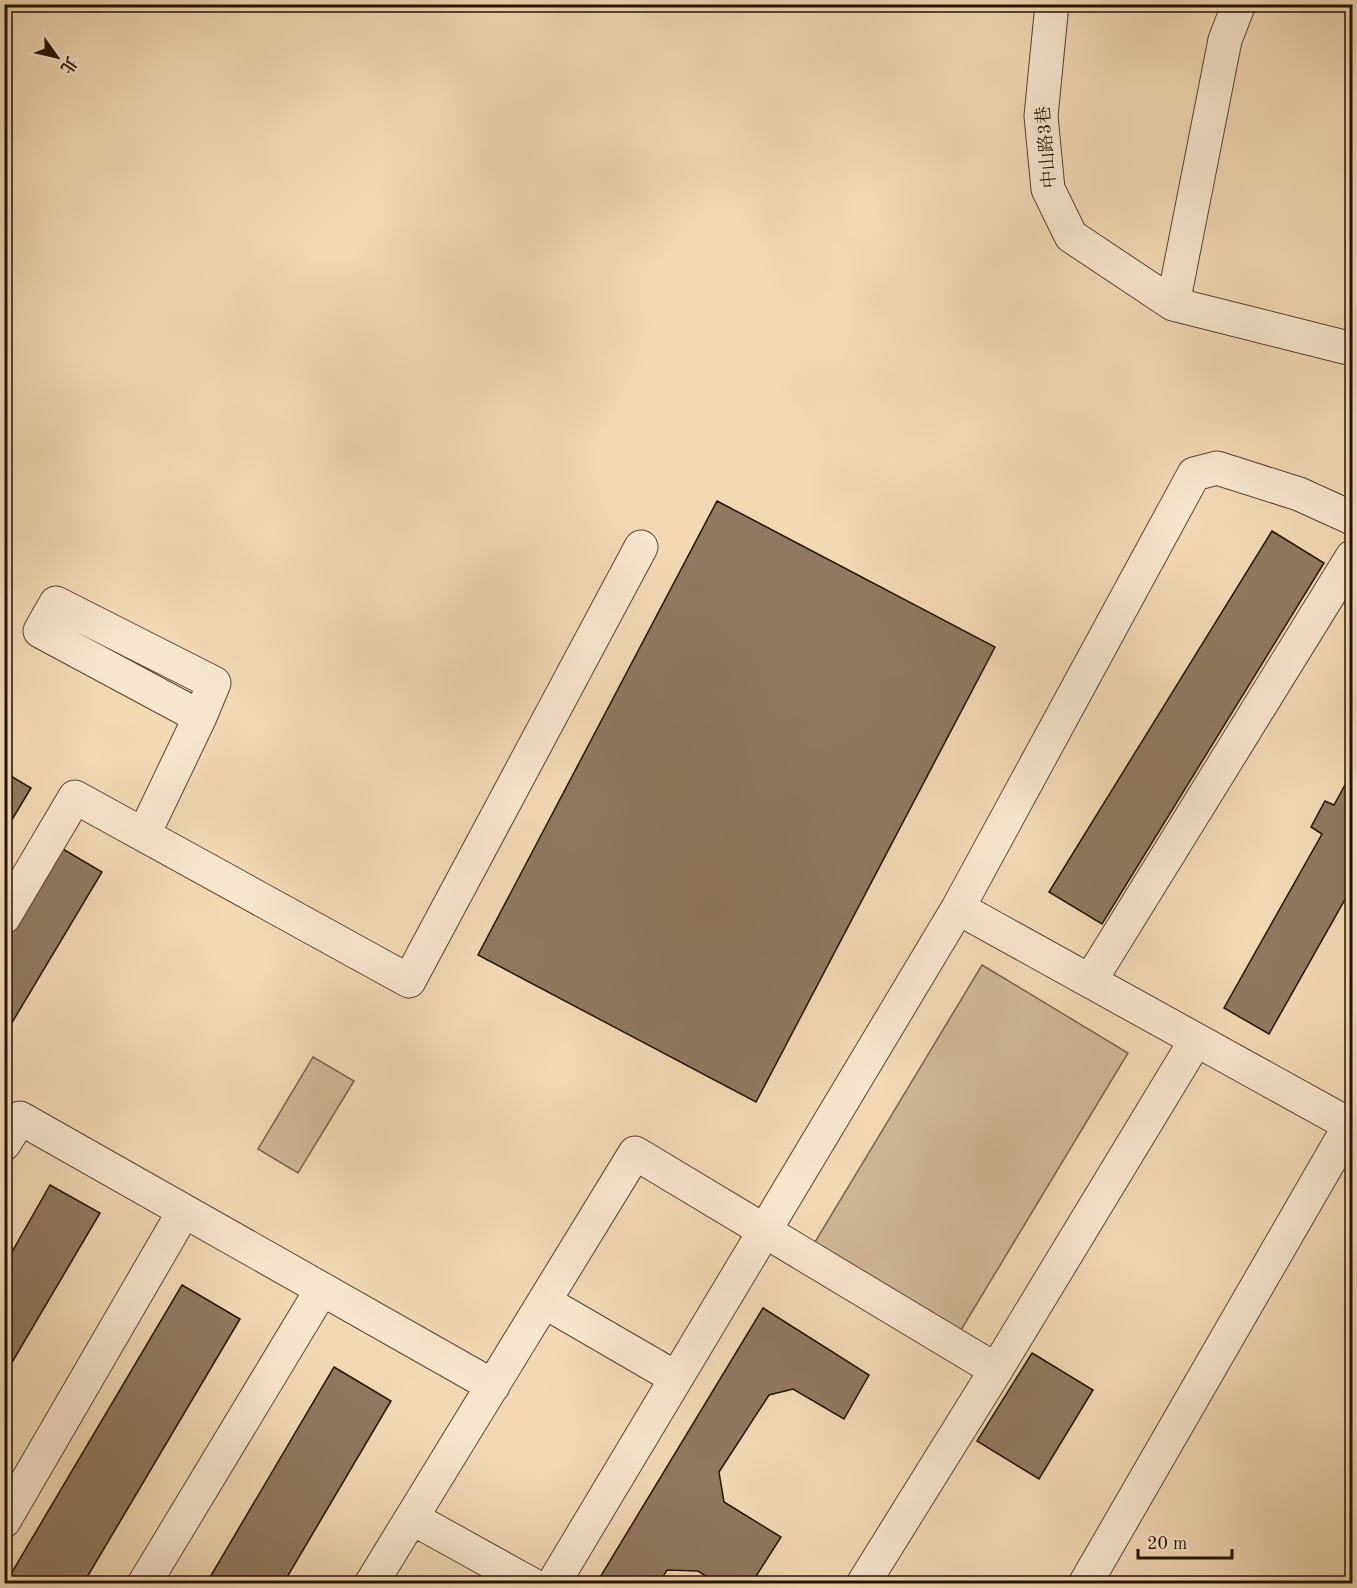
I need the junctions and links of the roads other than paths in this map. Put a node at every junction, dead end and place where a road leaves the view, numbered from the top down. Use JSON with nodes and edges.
{"nodes":[{"id":1,"x":1052,"y":4,"type":"edge"},
{"id":2,"x":1239,"y":4,"type":"edge"},
{"id":3,"x":1173,"y":304,"type":"junction"},
{"id":4,"x":1353,"y":349,"type":"edge"},
{"id":5,"x":1353,"y":518,"type":"edge"},
{"id":6,"x":641,"y":547,"type":"dead end"},
{"id":7,"x":1353,"y":558,"type":"edge"},
{"id":8,"x":122,"y":637,"type":"junction"},
{"id":9,"x":108,"y":668,"type":"junction"},
{"id":10,"x":200,"y":717,"type":"junction"},
{"id":11,"x":144,"y":834,"type":"junction"},
{"id":12,"x":958,"y":908,"type":"junction"},
{"id":13,"x":4,"y":917,"type":"edge"},
{"id":14,"x":1090,"y":981,"type":"junction"},
{"id":15,"x":1196,"y":1040,"type":"junction"},
{"id":16,"x":10,"y":1123,"type":"edge"},
{"id":17,"x":1351,"y":1126,"type":"edge"},
{"id":18,"x":184,"y":1211,"type":"junction"},
{"id":19,"x":765,"y":1229,"type":"junction"},
{"id":20,"x":322,"y":1289,"type":"junction"},
{"id":21,"x":544,"y":1302,"type":"junction"},
{"id":22,"x":996,"y":1370,"type":"junction"},
{"id":23,"x":676,"y":1378,"type":"junction"},
{"id":24,"x":493,"y":1386,"type":"junction"},
{"id":25,"x":412,"y":1518,"type":"junction"},
{"id":26,"x":4,"y":1521,"type":"edge"},
{"id":27,"x":144,"y":1584,"type":"edge"},
{"id":28,"x":372,"y":1584,"type":"edge"},
{"id":29,"x":531,"y":1584,"type":"edge"},
{"id":30,"x":553,"y":1584,"type":"edge"},
{"id":31,"x":863,"y":1584,"type":"edge"},
{"id":32,"x":1084,"y":1584,"type":"edge"}],
"edges":[{"from":1,"to":3,"type":"lane","name":"中山路3巷"},
{"from":2,"to":3,"type":"lane"},
{"from":3,"to":4,"type":"lane","name":"中山路3巷"},
{"from":5,"to":12,"type":"lane"},
{"from":6,"to":11,"type":"lane"},
{"from":7,"to":14,"type":"lane"},
{"from":8,"to":9,"type":"lane"},
{"from":8,"to":9,"type":"lane"},
{"from":8,"to":10,"type":"lane"},
{"from":9,"to":10,"type":"lane"},
{"from":10,"to":11,"type":"lane"},
{"from":11,"to":13,"type":"lane"},
{"from":12,"to":14,"type":"lane"},
{"from":12,"to":19,"type":"lane"},
{"from":14,"to":15,"type":"lane"},
{"from":15,"to":17,"type":"lane"},
{"from":15,"to":22,"type":"lane"},
{"from":16,"to":18,"type":"lane"},
{"from":17,"to":32,"type":"lane"},
{"from":18,"to":20,"type":"lane"},
{"from":18,"to":26,"type":"lane"},
{"from":19,"to":21,"type":"lane"},
{"from":19,"to":22,"type":"lane"},
{"from":19,"to":23,"type":"lane"},
{"from":20,"to":24,"type":"lane"},
{"from":20,"to":27,"type":"lane"},
{"from":21,"to":23,"type":"lane"},
{"from":21,"to":24,"type":"lane"},
{"from":22,"to":31,"type":"lane"},
{"from":23,"to":30,"type":"lane"},
{"from":24,"to":25,"type":"lane"},
{"from":25,"to":28,"type":"lane"},
{"from":25,"to":29,"type":"lane"}]}
